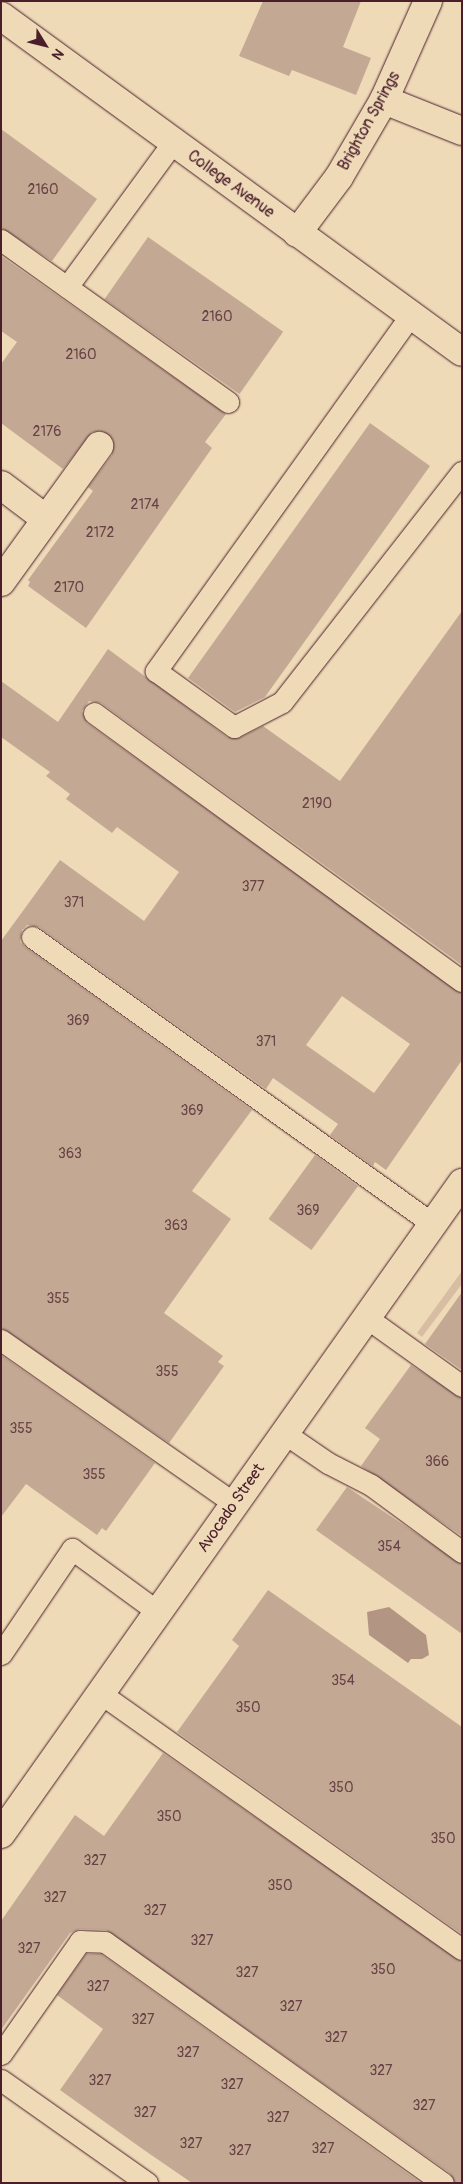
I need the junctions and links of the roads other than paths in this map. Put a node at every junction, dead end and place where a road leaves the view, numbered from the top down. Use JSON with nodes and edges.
{"nodes":[{"id":1,"x":428,"y":1,"type":"edge"},
{"id":2,"x":1,"y":16,"type":"edge"},
{"id":3,"x":384,"y":100,"type":"junction"},
{"id":4,"x":462,"y":131,"type":"edge"},
{"id":5,"x":173,"y":142,"type":"junction"},
{"id":6,"x":297,"y":233,"type":"junction"},
{"id":7,"x":1,"y":240,"type":"edge"},
{"id":8,"x":66,"y":286,"type":"junction"},
{"id":9,"x":410,"y":316,"type":"junction"},
{"id":10,"x":462,"y":352,"type":"edge"},
{"id":11,"x":228,"y":402,"type":"dead end"},
{"id":12,"x":99,"y":446,"type":"dead end"},
{"id":13,"x":462,"y":472,"type":"edge"},
{"id":14,"x":1,"y":485,"type":"edge"},
{"id":15,"x":46,"y":519,"type":"junction"},
{"id":16,"x":1,"y":582,"type":"edge"},
{"id":17,"x":94,"y":713,"type":"dead end"},
{"id":18,"x":32,"y":937,"type":"dead end"},
{"id":19,"x":462,"y":981,"type":"edge"},
{"id":20,"x":462,"y":1183,"type":"edge"},
{"id":21,"x":433,"y":1224,"type":"junction"},
{"id":22,"x":367,"y":1318,"type":"junction"},
{"id":23,"x":1,"y":1340,"type":"edge"},
{"id":24,"x":462,"y":1386,"type":"edge"},
{"id":25,"x":284,"y":1433,"type":"junction"},
{"id":26,"x":235,"y":1504,"type":"junction"},
{"id":27,"x":462,"y":1552,"type":"edge"},
{"id":28,"x":158,"y":1612,"type":"junction"},
{"id":29,"x":1,"y":1654,"type":"edge"},
{"id":30,"x":100,"y":1694,"type":"junction"},
{"id":31,"x":1,"y":1834,"type":"edge"},
{"id":32,"x":462,"y":1949,"type":"edge"},
{"id":33,"x":1,"y":2054,"type":"edge"},
{"id":34,"x":1,"y":2080,"type":"edge"},
{"id":35,"x":147,"y":2183,"type":"edge"},
{"id":36,"x":442,"y":2183,"type":"edge"}],
"edges":[{"from":1,"to":3,"type":"street","name":"Brighton Springs"},
{"from":2,"to":5,"type":"street","name":"College Avenue"},
{"from":3,"to":4,"type":"street"},
{"from":3,"to":6,"type":"street","name":"Brighton Springs"},
{"from":5,"to":6,"type":"street","name":"College Avenue"},
{"from":5,"to":8,"type":"lane"},
{"from":6,"to":9,"type":"street","name":"College Avenue"},
{"from":7,"to":8,"type":"lane"},
{"from":8,"to":11,"type":"lane"},
{"from":9,"to":10,"type":"street","name":"College Avenue"},
{"from":9,"to":13,"type":"lane"},
{"from":12,"to":15,"type":"street"},
{"from":14,"to":15,"type":"street"},
{"from":15,"to":16,"type":"street"},
{"from":17,"to":19,"type":"lane"},
{"from":18,"to":21,"type":"lane"},
{"from":20,"to":21,"type":"street","name":"Avocado Street"},
{"from":21,"to":22,"type":"street","name":"Avocado Street"},
{"from":22,"to":24,"type":"lane"},
{"from":22,"to":25,"type":"street","name":"Avocado Street"},
{"from":23,"to":26,"type":"lane"},
{"from":25,"to":26,"type":"street","name":"Avocado Street"},
{"from":25,"to":27,"type":"lane"},
{"from":26,"to":28,"type":"street","name":"Avocado Street"},
{"from":28,"to":29,"type":"lane"},
{"from":28,"to":30,"type":"street","name":"Avocado Street"},
{"from":30,"to":31,"type":"street","name":"Avocado Street"},
{"from":30,"to":32,"type":"lane"},
{"from":33,"to":36,"type":"lane"},
{"from":34,"to":35,"type":"lane"}]}
